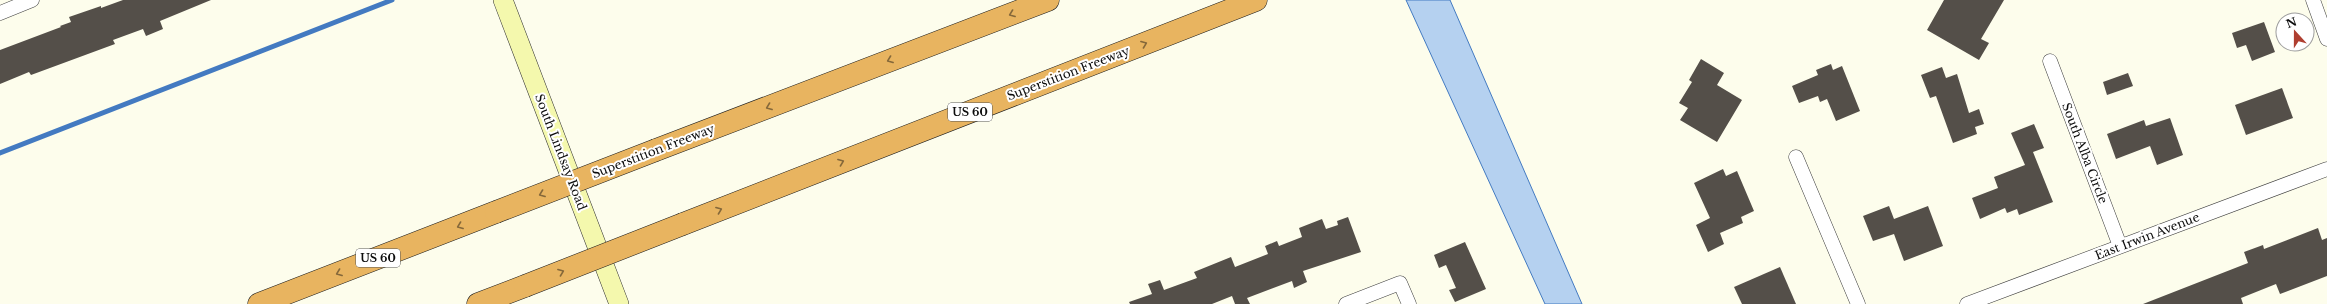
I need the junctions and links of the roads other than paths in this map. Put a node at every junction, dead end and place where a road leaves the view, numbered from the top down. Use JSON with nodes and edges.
{"nodes":[{"id":1,"x":32,"y":0,"type":"edge"},
{"id":2,"x":503,"y":0,"type":"edge"},
{"id":3,"x":1048,"y":0,"type":"edge"},
{"id":4,"x":1256,"y":0,"type":"edge"},
{"id":5,"x":2313,"y":0,"type":"edge"},
{"id":6,"x":0,"y":13,"type":"edge"},
{"id":7,"x":2327,"y":39,"type":"edge"},
{"id":8,"x":2050,"y":60,"type":"dead end"},
{"id":9,"x":1796,"y":157,"type":"dead end"},
{"id":10,"x":2327,"y":168,"type":"edge"},
{"id":11,"x":2120,"y":246,"type":"junction"},
{"id":12,"x":260,"y":304,"type":"edge"},
{"id":13,"x":478,"y":304,"type":"edge"},
{"id":14,"x":619,"y":304,"type":"edge"},
{"id":15,"x":1346,"y":304,"type":"edge"},
{"id":16,"x":1409,"y":304,"type":"edge"},
{"id":17,"x":1858,"y":304,"type":"edge"},
{"id":18,"x":1967,"y":304,"type":"edge"}],
"edges":[{"from":1,"to":6,"type":"street"},
{"from":2,"to":14,"type":"main road","name":"South Lindsay Road"},
{"from":3,"to":12,"type":"highway","name":"Superstition Freeway","number":"US 60","one_way":true,"bridge":true},
{"from":13,"to":4,"type":"highway","name":"Superstition Freeway","number":"US 60","one_way":true,"bridge":true},
{"from":5,"to":7,"type":"street"},
{"from":8,"to":11,"type":"street","name":"South Alba Circle"},
{"from":9,"to":17,"type":"street"},
{"from":10,"to":11,"type":"street","name":"East Irwin Avenue"},
{"from":11,"to":18,"type":"street","name":"East Irwin Avenue"},
{"from":15,"to":16,"type":"street"}]}
